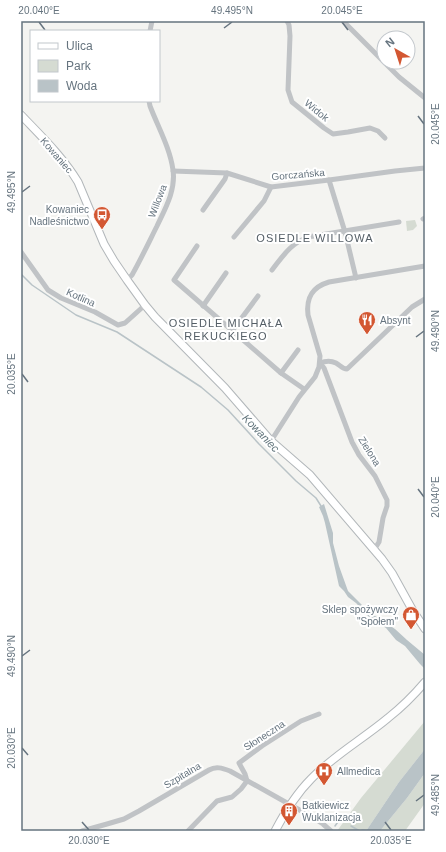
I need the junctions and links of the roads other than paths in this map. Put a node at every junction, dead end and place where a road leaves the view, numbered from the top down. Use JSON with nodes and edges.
{"nodes":[{"id":1,"x":286,"y":21,"type":"edge"},
{"id":2,"x":343,"y":21,"type":"edge"},
{"id":3,"x":425,"y":98,"type":"edge"},
{"id":4,"x":149,"y":102,"type":"edge"},
{"id":5,"x":21,"y":115,"type":"edge"},
{"id":6,"x":385,"y":138,"type":"dead end"},
{"id":7,"x":425,"y":168,"type":"edge"},
{"id":8,"x":173,"y":171,"type":"junction"},
{"id":9,"x":227,"y":173,"type":"junction"},
{"id":10,"x":329,"y":180,"type":"junction"},
{"id":11,"x":271,"y":187,"type":"junction"},
{"id":12,"x":203,"y":210,"type":"dead end"},
{"id":13,"x":398,"y":222,"type":"dead end"},
{"id":14,"x":345,"y":232,"type":"junction"},
{"id":15,"x":234,"y":237,"type":"dead end"},
{"id":16,"x":197,"y":246,"type":"dead end"},
{"id":17,"x":21,"y":252,"type":"edge"},
{"id":18,"x":425,"y":266,"type":"edge"},
{"id":19,"x":272,"y":270,"type":"dead end"},
{"id":20,"x":226,"y":273,"type":"dead end"},
{"id":21,"x":356,"y":278,"type":"junction"},
{"id":22,"x":127,"y":280,"type":"junction"},
{"id":23,"x":258,"y":296,"type":"dead end"},
{"id":24,"x":425,"y":299,"type":"edge"},
{"id":25,"x":145,"y":305,"type":"junction"},
{"id":26,"x":203,"y":306,"type":"junction"},
{"id":27,"x":232,"y":331,"type":"junction"},
{"id":28,"x":298,"y":350,"type":"dead end"},
{"id":29,"x":320,"y":363,"type":"junction"},
{"id":30,"x":281,"y":373,"type":"junction"},
{"id":31,"x":304,"y":389,"type":"junction"},
{"id":32,"x":271,"y":441,"type":"junction"},
{"id":33,"x":374,"y":550,"type":"junction"},
{"id":34,"x":425,"y":629,"type":"edge"},
{"id":35,"x":425,"y":682,"type":"edge"},
{"id":36,"x":318,"y":714,"type":"dead end"},
{"id":37,"x":247,"y":781,"type":"junction"},
{"id":38,"x":290,"y":805,"type":"junction"},
{"id":39,"x":82,"y":831,"type":"edge"},
{"id":40,"x":188,"y":831,"type":"edge"},
{"id":41,"x":275,"y":831,"type":"edge"},
{"id":42,"x":331,"y":831,"type":"edge"}],
"edges":[{"from":1,"to":6,"type":"street","name":"Widok"},
{"from":2,"to":3,"type":"street"},
{"from":4,"to":8,"type":"street","name":"Willowa"},
{"from":5,"to":22,"type":"street","name":"Kowaniec"},
{"from":7,"to":10,"type":"street","name":"Gorczańska"},
{"from":8,"to":9,"type":"street","name":"Gorczańska"},
{"from":8,"to":22,"type":"street","name":"Willowa"},
{"from":9,"to":11,"type":"street","name":"Gorczańska"},
{"from":9,"to":12,"type":"street"},
{"from":10,"to":11,"type":"street","name":"Gorczańska"},
{"from":10,"to":14,"type":"street"},
{"from":11,"to":15,"type":"street"},
{"from":13,"to":14,"type":"street"},
{"from":14,"to":19,"type":"street"},
{"from":14,"to":21,"type":"street"},
{"from":16,"to":26,"type":"street"},
{"from":17,"to":25,"type":"street","name":"Kotlina"},
{"from":18,"to":21,"type":"street","name":"Zielona"},
{"from":20,"to":26,"type":"street"},
{"from":21,"to":29,"type":"street","name":"Zielona"},
{"from":22,"to":25,"type":"street","name":"Kowaniec"},
{"from":23,"to":27,"type":"street"},
{"from":24,"to":29,"type":"street"},
{"from":25,"to":32,"type":"street","name":"Kowaniec"},
{"from":26,"to":27,"type":"street"},
{"from":27,"to":30,"type":"street"},
{"from":28,"to":30,"type":"street"},
{"from":29,"to":31,"type":"street"},
{"from":29,"to":33,"type":"street","name":"Zielona"},
{"from":30,"to":31,"type":"street"},
{"from":31,"to":32,"type":"street"},
{"from":32,"to":33,"type":"street","name":"Kowaniec"},
{"from":33,"to":34,"type":"street","name":"Kowaniec"},
{"from":35,"to":38,"type":"street"},
{"from":36,"to":37,"type":"street","name":"Słoneczna"},
{"from":37,"to":38,"type":"street","name":"Szpitalna"},
{"from":37,"to":39,"type":"street","name":"Szpitalna"},
{"from":37,"to":40,"type":"street"},
{"from":38,"to":41,"type":"street"},
{"from":38,"to":42,"type":"street","name":"Szpitalna"}]}
